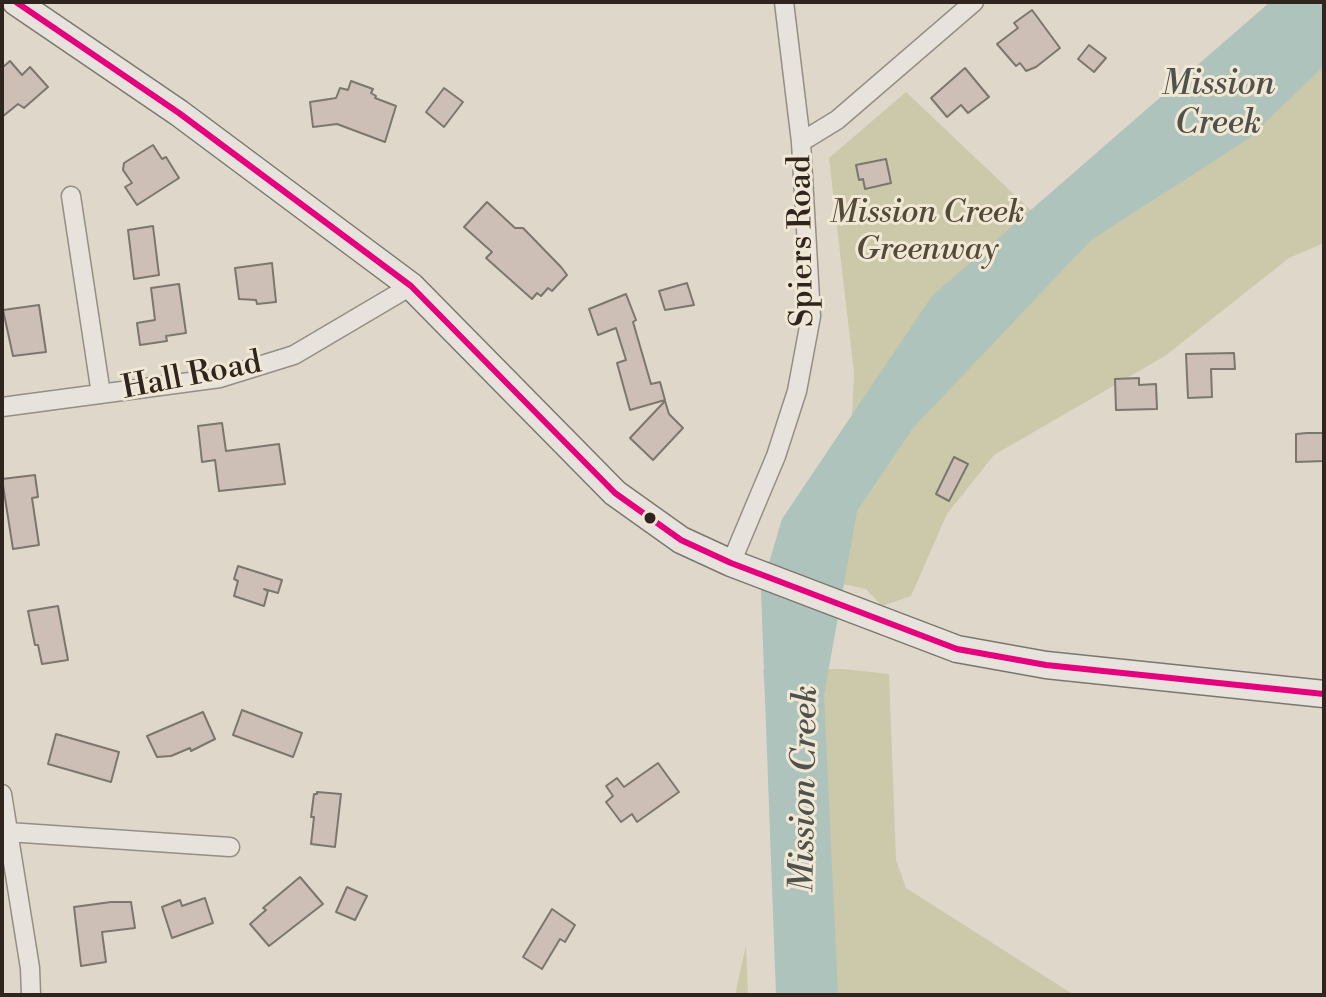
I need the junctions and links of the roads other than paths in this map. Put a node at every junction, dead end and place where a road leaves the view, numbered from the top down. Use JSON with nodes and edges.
{"nodes":[{"id":1,"x":16,"y":2,"type":"edge"},
{"id":2,"x":784,"y":2,"type":"edge"},
{"id":3,"x":974,"y":2,"type":"edge"},
{"id":4,"x":801,"y":142,"type":"junction"},
{"id":5,"x":71,"y":196,"type":"dead end"},
{"id":6,"x":411,"y":286,"type":"junction"},
{"id":7,"x":101,"y":394,"type":"junction"},
{"id":8,"x":2,"y":407,"type":"edge"},
{"id":9,"x":731,"y":563,"type":"junction"},
{"id":10,"x":1324,"y":694,"type":"edge"},
{"id":11,"x":2,"y":794,"type":"edge"},
{"id":12,"x":5,"y":833,"type":"edge"},
{"id":13,"x":230,"y":847,"type":"dead end"},
{"id":14,"x":31,"y":995,"type":"edge"}],
"edges":[{"from":1,"to":6,"type":"main road"},
{"from":2,"to":4,"type":"street","name":"Spiers Road"},
{"from":3,"to":4,"type":"street"},
{"from":4,"to":9,"type":"street","name":"Spiers Road"},
{"from":5,"to":7,"type":"street"},
{"from":6,"to":7,"type":"street","name":"Hall Road"},
{"from":6,"to":9,"type":"main road"},
{"from":7,"to":8,"type":"street","name":"Hall Road"},
{"from":9,"to":10,"type":"main road"},
{"from":11,"to":12,"type":"street"},
{"from":12,"to":13,"type":"street"},
{"from":12,"to":14,"type":"street"}]}
